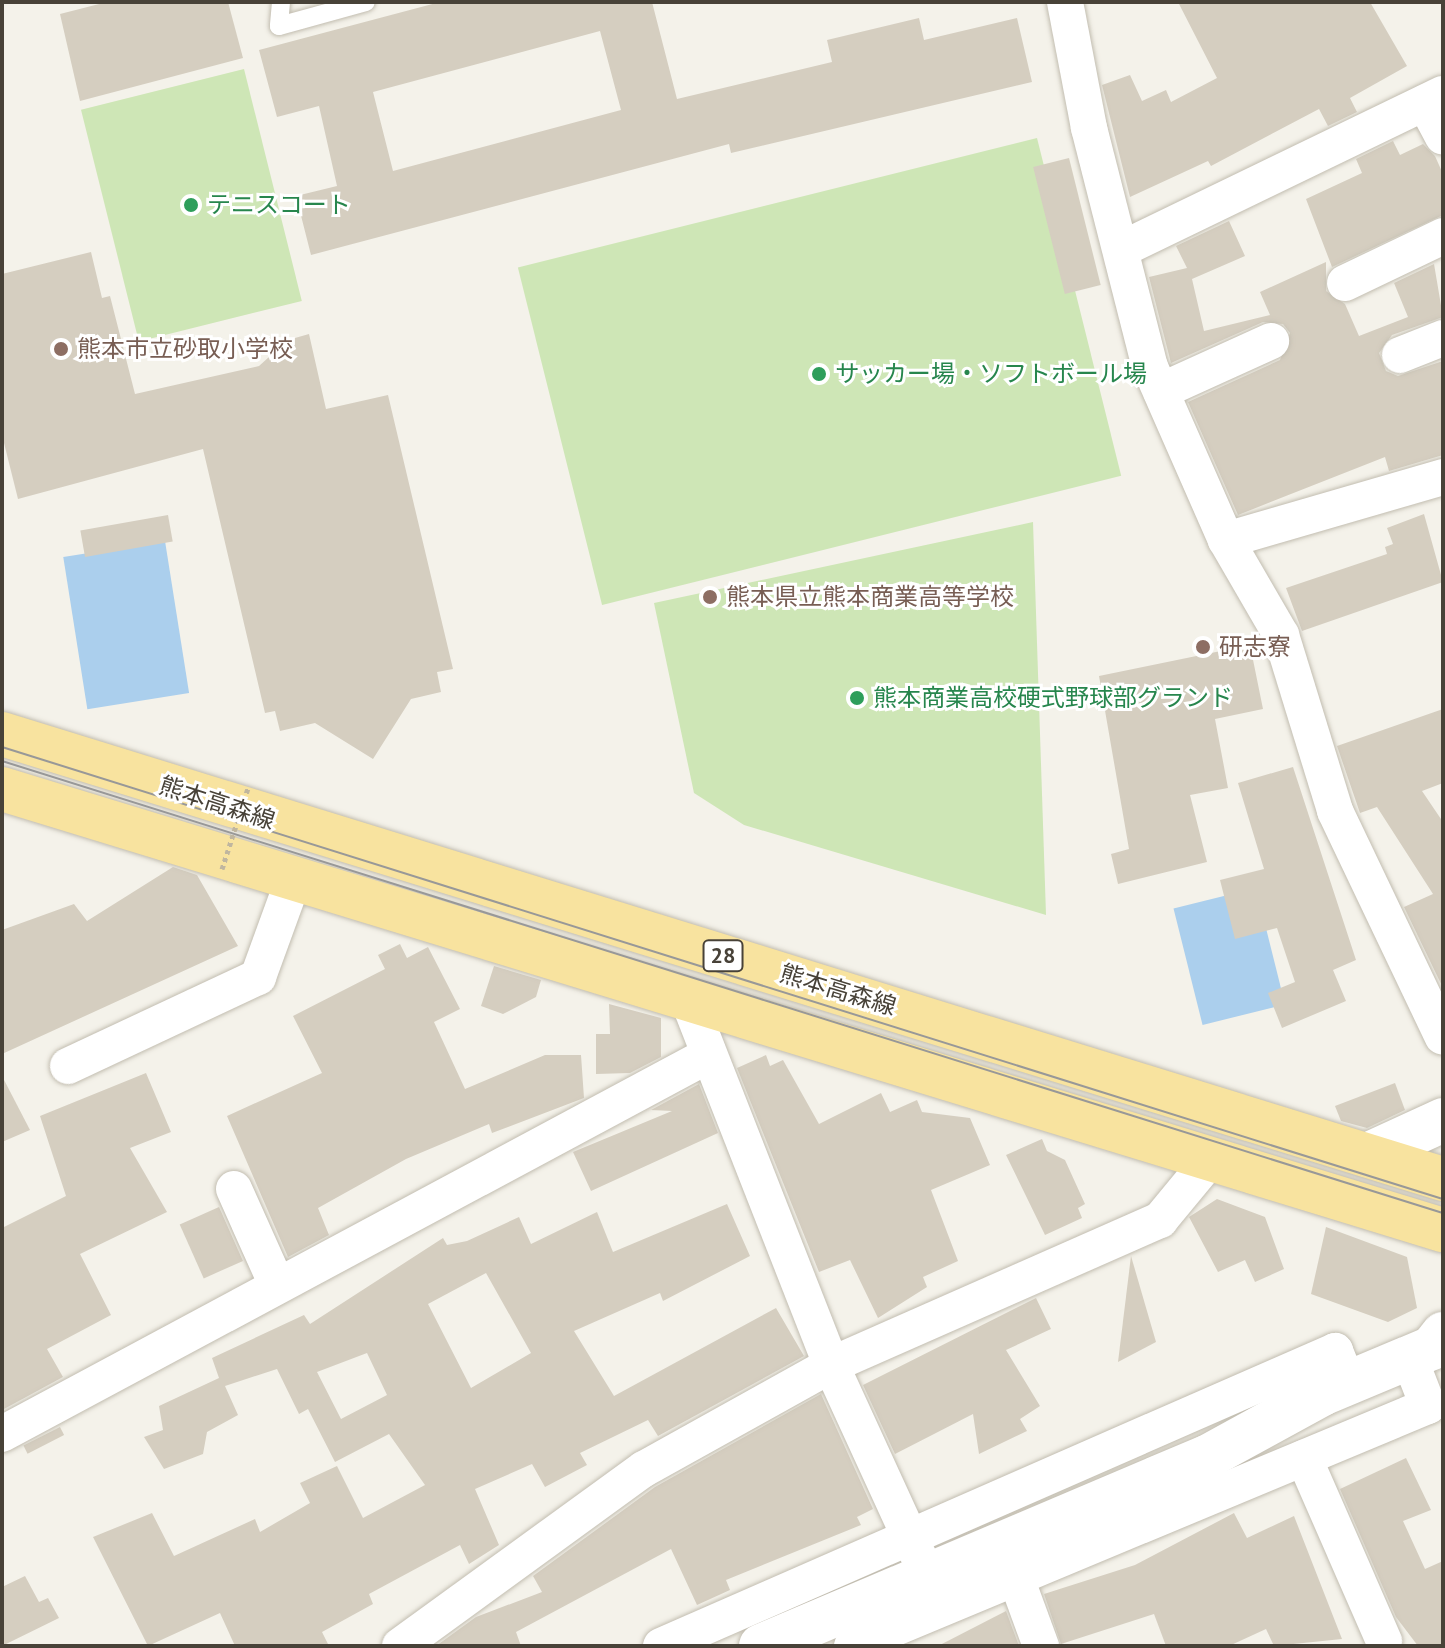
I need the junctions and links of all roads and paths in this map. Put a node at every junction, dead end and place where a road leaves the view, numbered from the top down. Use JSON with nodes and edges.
{"nodes":[{"id":1,"x":281,"y":2,"type":"edge"},
{"id":2,"x":366,"y":2,"type":"edge"},
{"id":3,"x":1065,"y":2,"type":"edge"},
{"id":4,"x":1434,"y":99,"type":"edge"},
{"id":5,"x":1443,"y":137,"type":"edge"},
{"id":6,"x":1443,"y":236,"type":"edge"},
{"id":7,"x":1122,"y":249,"type":"junction"},
{"id":8,"x":1345,"y":283,"type":"dead end"},
{"id":9,"x":1443,"y":338,"type":"edge"},
{"id":10,"x":1271,"y":341,"type":"dead end"},
{"id":11,"x":1400,"y":355,"type":"dead end"},
{"id":12,"x":1161,"y":391,"type":"junction"},
{"id":13,"x":1443,"y":477,"type":"edge"},
{"id":14,"x":1226,"y":540,"type":"junction"},
{"id":15,"x":2,"y":734,"type":"edge"},
{"id":16,"x":248,"y":788,"type":"dead end"},
{"id":17,"x":2,"y":789,"type":"edge"},
{"id":18,"x":222,"y":869,"type":"dead end"},
{"id":19,"x":294,"y":878,"type":"junction"},
{"id":20,"x":687,"y":997,"type":"junction"},
{"id":21,"x":1443,"y":1037,"type":"edge"},
{"id":22,"x":707,"y":1056,"type":"junction"},
{"id":23,"x":68,"y":1066,"type":"dead end"},
{"id":24,"x":1443,"y":1120,"type":"edge"},
{"id":25,"x":1367,"y":1155,"type":"junction"},
{"id":26,"x":1208,"y":1162,"type":"junction"},
{"id":27,"x":1443,"y":1179,"type":"edge"},
{"id":28,"x":234,"y":1189,"type":"dead end"},
{"id":29,"x":1443,"y":1230,"type":"edge"},
{"id":30,"x":277,"y":1285,"type":"junction"},
{"id":31,"x":1426,"y":1346,"type":"edge"},
{"id":32,"x":831,"y":1365,"type":"junction"},
{"id":33,"x":1348,"y":1383,"type":"junction"},
{"id":34,"x":1436,"y":1403,"type":"edge"},
{"id":35,"x":3,"y":1433,"type":"edge"},
{"id":36,"x":1304,"y":1458,"type":"junction"},
{"id":37,"x":919,"y":1557,"type":"junction"},
{"id":38,"x":1010,"y":1560,"type":"junction"},
{"id":39,"x":1384,"y":1641,"type":"dead end"},
{"id":40,"x":400,"y":1646,"type":"edge"},
{"id":41,"x":661,"y":1646,"type":"edge"},
{"id":42,"x":761,"y":1646,"type":"edge"},
{"id":43,"x":852,"y":1646,"type":"edge"},
{"id":44,"x":1041,"y":1646,"type":"edge"}],
"edges":[{"from":1,"to":2,"type":"lane"},
{"from":3,"to":7,"type":"street"},
{"from":4,"to":5,"type":"street"},
{"from":4,"to":7,"type":"street"},
{"from":6,"to":8,"type":"street"},
{"from":7,"to":12,"type":"street"},
{"from":9,"to":11,"type":"street"},
{"from":10,"to":12,"type":"street"},
{"from":12,"to":14,"type":"street"},
{"from":13,"to":14,"type":"street"},
{"from":14,"to":21,"type":"street"},
{"from":15,"to":25,"type":"main road","name":"熊本高森線","number":"28"},
{"from":16,"to":18,"type":"path","bridge":true},
{"from":17,"to":19,"type":"main road","name":"熊本高森線","number":"28"},
{"from":19,"to":20,"type":"main road","name":"熊本高森線","number":"28"},
{"from":19,"to":23,"type":"street"},
{"from":20,"to":22,"type":"street"},
{"from":20,"to":26,"type":"main road","name":"熊本高森線","number":"28"},
{"from":22,"to":30,"type":"street"},
{"from":22,"to":32,"type":"street"},
{"from":24,"to":25,"type":"street"},
{"from":25,"to":27,"type":"main road","name":"熊本高森線","number":"28"},
{"from":26,"to":29,"type":"main road","name":"熊本高森線","number":"28"},
{"from":26,"to":32,"type":"street"},
{"from":28,"to":30,"type":"street"},
{"from":30,"to":35,"type":"street"},
{"from":31,"to":33,"type":"street"},
{"from":31,"to":34,"type":"street"},
{"from":32,"to":37,"type":"street"},
{"from":32,"to":40,"type":"street"},
{"from":33,"to":37,"type":"street"},
{"from":33,"to":38,"type":"street"},
{"from":34,"to":36,"type":"street"},
{"from":36,"to":38,"type":"street"},
{"from":36,"to":39,"type":"street"},
{"from":37,"to":38,"type":"street"},
{"from":37,"to":41,"type":"street"},
{"from":37,"to":42,"type":"street"},
{"from":38,"to":43,"type":"street"},
{"from":38,"to":44,"type":"street"}]}
